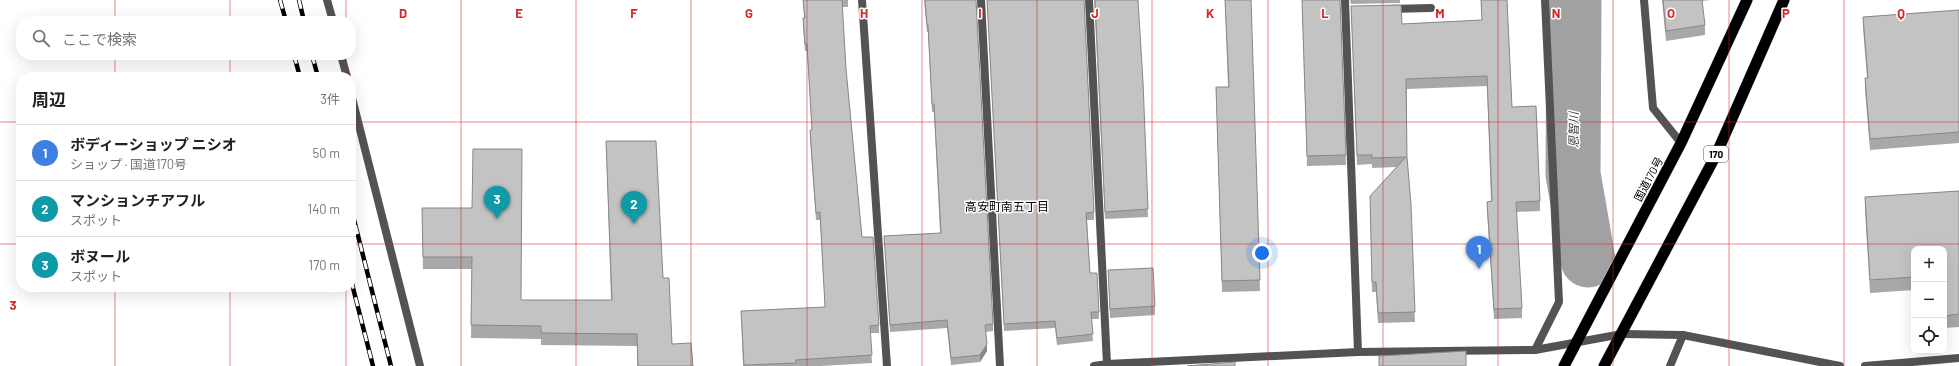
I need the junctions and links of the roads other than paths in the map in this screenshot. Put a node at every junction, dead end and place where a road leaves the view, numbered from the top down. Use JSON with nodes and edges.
{"nodes":[{"id":1,"x":327,"y":0,"type":"edge"},
{"id":2,"x":862,"y":0,"type":"edge"},
{"id":3,"x":981,"y":0,"type":"edge"},
{"id":4,"x":1089,"y":0,"type":"edge"},
{"id":5,"x":1345,"y":0,"type":"edge"},
{"id":6,"x":1545,"y":0,"type":"edge"},
{"id":7,"x":1644,"y":0,"type":"edge"},
{"id":8,"x":1747,"y":0,"type":"edge"},
{"id":9,"x":1784,"y":0,"type":"edge"},
{"id":10,"x":1431,"y":8,"type":"dead end"},
{"id":11,"x":1384,"y":9,"type":"edge"},
{"id":12,"x":331,"y":16,"type":"edge"},
{"id":13,"x":342,"y":60,"type":"edge"},
{"id":14,"x":346,"y":72,"type":"edge"},
{"id":15,"x":356,"y":114,"type":"edge"},
{"id":16,"x":1681,"y":143,"type":"junction"},
{"id":17,"x":1622,"y":334,"type":"junction"},
{"id":18,"x":1683,"y":335,"type":"junction"},
{"id":19,"x":1577,"y":342,"type":"junction"},
{"id":20,"x":1535,"y":350,"type":"junction"},
{"id":21,"x":1358,"y":352,"type":"junction"},
{"id":22,"x":1959,"y":358,"type":"edge"},
{"id":23,"x":1107,"y":364,"type":"junction"},
{"id":24,"x":420,"y":366,"type":"edge"},
{"id":25,"x":887,"y":366,"type":"edge"},
{"id":26,"x":1000,"y":366,"type":"edge"},
{"id":27,"x":1094,"y":366,"type":"edge"},
{"id":28,"x":1564,"y":366,"type":"edge"},
{"id":29,"x":1604,"y":366,"type":"edge"},
{"id":30,"x":1670,"y":366,"type":"edge"},
{"id":31,"x":1840,"y":366,"type":"edge"},
{"id":32,"x":1865,"y":366,"type":"edge"}],
"edges":[{"from":1,"to":12,"type":"street"},
{"from":2,"to":25,"type":"street"},
{"from":3,"to":26,"type":"street"},
{"from":4,"to":23,"type":"street"},
{"from":5,"to":21,"type":"street"},
{"from":6,"to":20,"type":"street"},
{"from":7,"to":16,"type":"street"},
{"from":8,"to":16,"type":"highway","name":"国道170号"},
{"from":9,"to":17,"type":"highway","number":"170"},
{"from":10,"to":11,"type":"street"},
{"from":13,"to":14,"type":"street"},
{"from":15,"to":24,"type":"street"},
{"from":16,"to":19,"type":"highway","name":"国道170号"},
{"from":17,"to":18,"type":"street"},
{"from":17,"to":19,"type":"street"},
{"from":17,"to":29,"type":"highway","number":"170"},
{"from":18,"to":30,"type":"street"},
{"from":18,"to":31,"type":"street"},
{"from":19,"to":20,"type":"street"},
{"from":19,"to":28,"type":"highway","name":"国道170号"},
{"from":20,"to":21,"type":"street"},
{"from":21,"to":23,"type":"street"},
{"from":22,"to":32,"type":"street"},
{"from":23,"to":27,"type":"street"}]}
